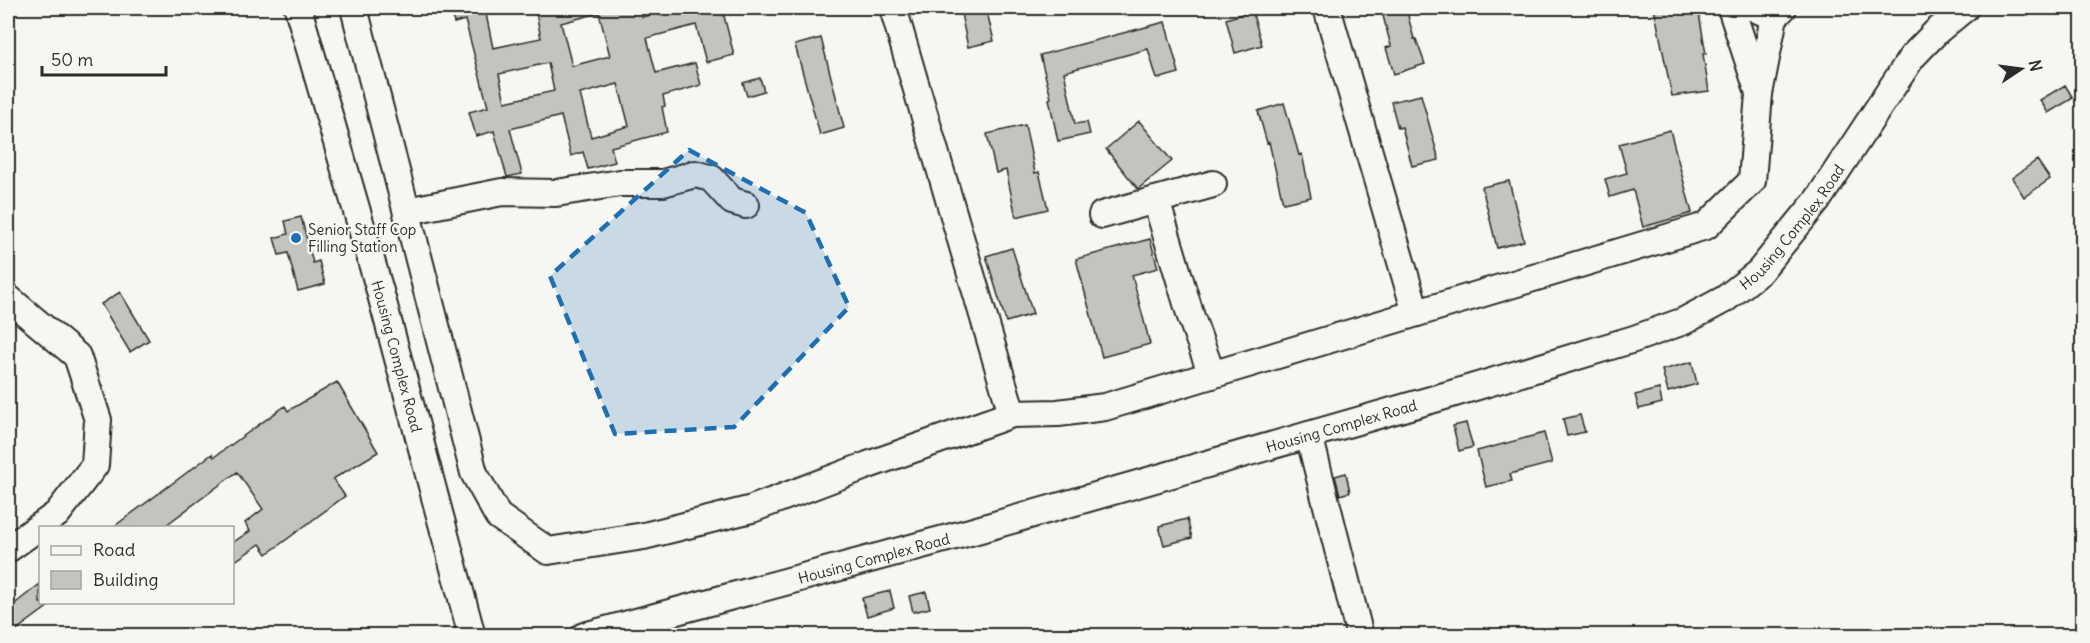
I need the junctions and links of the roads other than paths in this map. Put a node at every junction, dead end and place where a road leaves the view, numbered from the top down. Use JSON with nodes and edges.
{"nodes":[{"id":1,"x":298,"y":8,"type":"edge"},
{"id":2,"x":354,"y":8,"type":"edge"},
{"id":3,"x":893,"y":8,"type":"edge"},
{"id":4,"x":1327,"y":8,"type":"edge"},
{"id":5,"x":1731,"y":8,"type":"edge"},
{"id":6,"x":1965,"y":8,"type":"edge"},
{"id":7,"x":1770,"y":11,"type":"edge"},
{"id":8,"x":1759,"y":94,"type":"junction"},
{"id":9,"x":1213,"y":184,"type":"dead end"},
{"id":10,"x":1156,"y":200,"type":"junction"},
{"id":11,"x":746,"y":205,"type":"dead end"},
{"id":12,"x":406,"y":211,"type":"junction"},
{"id":13,"x":1102,"y":215,"type":"dead end"},
{"id":14,"x":8,"y":298,"type":"edge"},
{"id":15,"x":1416,"y":313,"type":"junction"},
{"id":16,"x":1212,"y":375,"type":"junction"},
{"id":17,"x":1012,"y":414,"type":"junction"},
{"id":18,"x":1309,"y":435,"type":"junction"},
{"id":19,"x":40,"y":526,"type":"edge"},
{"id":20,"x":39,"y":527,"type":"edge"},
{"id":21,"x":8,"y":549,"type":"edge"},
{"id":22,"x":468,"y":634,"type":"edge"},
{"id":23,"x":584,"y":636,"type":"edge"},
{"id":24,"x":1360,"y":636,"type":"edge"}],
"edges":[{"from":1,"to":22,"type":"street","name":"Housing Complex Road"},
{"from":2,"to":12,"type":"street"},
{"from":3,"to":17,"type":"street"},
{"from":4,"to":15,"type":"street"},
{"from":5,"to":8,"type":"street"},
{"from":6,"to":18,"type":"street","name":"Housing Complex Road"},
{"from":7,"to":8,"type":"street"},
{"from":8,"to":15,"type":"street"},
{"from":9,"to":10,"type":"street"},
{"from":10,"to":13,"type":"street"},
{"from":10,"to":16,"type":"street"},
{"from":11,"to":12,"type":"street"},
{"from":12,"to":17,"type":"street"},
{"from":14,"to":19,"type":"street"},
{"from":15,"to":16,"type":"street"},
{"from":16,"to":17,"type":"street"},
{"from":18,"to":23,"type":"street","name":"Housing Complex Road"},
{"from":18,"to":24,"type":"street"},
{"from":20,"to":21,"type":"street"}]}
